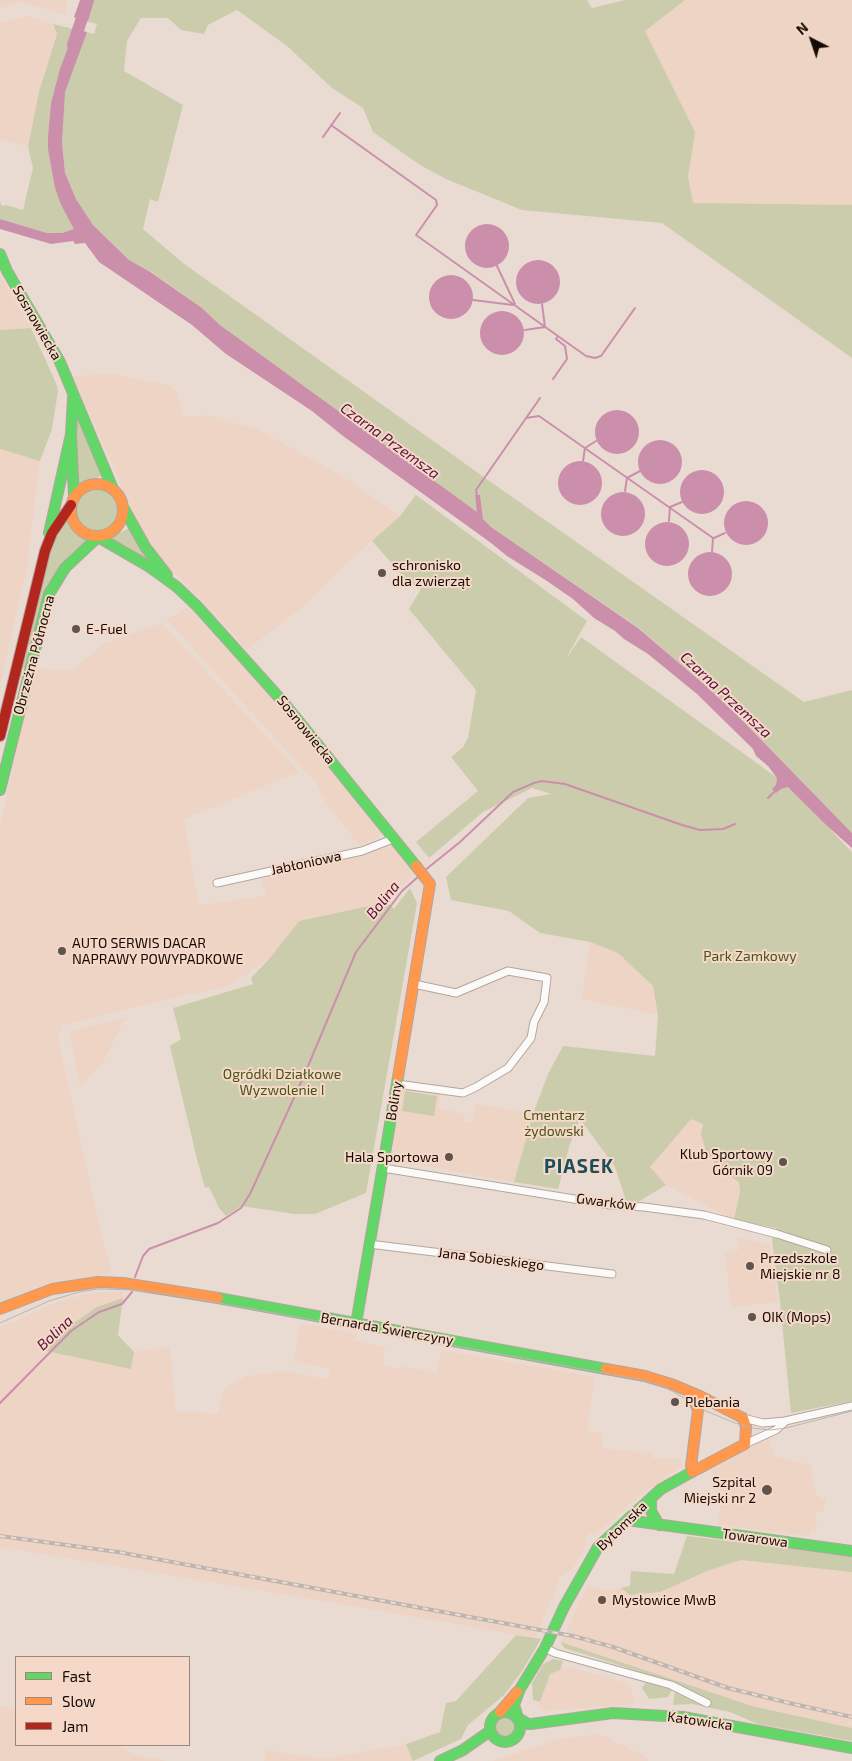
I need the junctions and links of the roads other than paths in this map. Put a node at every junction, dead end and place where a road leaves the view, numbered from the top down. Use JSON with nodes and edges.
{"nodes":[{"id":1,"x":0,"y":254,"type":"edge"},
{"id":2,"x":73,"y":394,"type":"junction"},
{"id":3,"x":71,"y":434,"type":"junction"},
{"id":4,"x":113,"y":489,"type":"junction"},
{"id":5,"x":73,"y":501,"type":"junction"},
{"id":6,"x":124,"y":509,"type":"junction"},
{"id":7,"x":98,"y":537,"type":"junction"},
{"id":8,"x":45,"y":551,"type":"junction"},
{"id":9,"x":177,"y":588,"type":"junction"},
{"id":10,"x":3,"y":725,"type":"junction"},
{"id":11,"x":15,"y":728,"type":"junction"},
{"id":12,"x":0,"y":736,"type":"edge"},
{"id":13,"x":0,"y":790,"type":"edge"},
{"id":14,"x":393,"y":839,"type":"junction"},
{"id":15,"x":427,"y":880,"type":"joint"},
{"id":16,"x":217,"y":883,"type":"dead end"},
{"id":17,"x":414,"y":984,"type":"junction"},
{"id":18,"x":397,"y":1084,"type":"junction"},
{"id":19,"x":382,"y":1168,"type":"junction"},
{"id":20,"x":369,"y":1244,"type":"junction"},
{"id":21,"x":827,"y":1250,"type":"dead end"},
{"id":22,"x":612,"y":1274,"type":"dead end"},
{"id":23,"x":0,"y":1309,"type":"edge"},
{"id":24,"x":356,"y":1324,"type":"junction"},
{"id":25,"x":691,"y":1393,"type":"junction"},
{"id":26,"x":712,"y":1401,"type":"junction"},
{"id":27,"x":852,"y":1406,"type":"edge"},
{"id":28,"x":698,"y":1410,"type":"junction"},
{"id":29,"x":743,"y":1418,"type":"junction"},
{"id":30,"x":785,"y":1422,"type":"junction"},
{"id":31,"x":745,"y":1444,"type":"junction"},
{"id":32,"x":693,"y":1471,"type":"junction"},
{"id":33,"x":651,"y":1498,"type":"junction"},
{"id":34,"x":630,"y":1518,"type":"junction"},
{"id":35,"x":659,"y":1525,"type":"junction"},
{"id":36,"x":852,"y":1551,"type":"edge"},
{"id":37,"x":545,"y":1648,"type":"junction"},
{"id":38,"x":520,"y":1689,"type":"junction"},
{"id":39,"x":707,"y":1702,"type":"dead end"},
{"id":40,"x":500,"y":1712,"type":"junction"},
{"id":41,"x":518,"y":1718,"type":"junction"},
{"id":42,"x":547,"y":1723,"type":"junction"},
{"id":43,"x":490,"y":1731,"type":"junction"},
{"id":44,"x":519,"y":1733,"type":"junction"},
{"id":45,"x":497,"y":1740,"type":"junction"},
{"id":46,"x":852,"y":1748,"type":"edge"},
{"id":47,"x":463,"y":1750,"type":"junction"},
{"id":48,"x":440,"y":1761,"type":"edge"}],
"edges":[{"from":1,"to":2,"type":"street","name":"Sosnowiecka"},
{"from":2,"to":3,"type":"street","name":"Sosnowiecka"},
{"from":2,"to":4,"type":"street","name":"Sosnowiecka"},
{"from":3,"to":5,"type":"street","name":"Sosnowiecka"},
{"from":3,"to":8,"type":"street"},
{"from":4,"to":5,"type":"street"},
{"from":4,"to":6,"type":"street","name":"Sosnowiecka"},
{"from":5,"to":7,"type":"street","name":"Sosnowiecka"},
{"from":5,"to":8,"type":"street","name":"Obrzeżna Północna"},
{"from":6,"to":7,"type":"street"},
{"from":6,"to":9,"type":"street","name":"Sosnowiecka"},
{"from":7,"to":9,"type":"street","name":"Sosnowiecka"},
{"from":7,"to":11,"type":"street","name":"Obrzeżna Północna"},
{"from":8,"to":10,"type":"street","name":"Obrzeżna Północna"},
{"from":9,"to":14,"type":"street","name":"Sosnowiecka"},
{"from":10,"to":11,"type":"street"},
{"from":10,"to":12,"type":"street","name":"Obrzeżna Północna"},
{"from":11,"to":13,"type":"street","name":"Obrzeżna Północna"},
{"from":14,"to":15,"type":"street","name":"Sosnowiecka"},
{"from":14,"to":16,"type":"street","name":"Jabłoniowa"},
{"from":15,"to":17,"type":"street","name":"Boliny"},
{"from":17,"to":18,"type":"street","name":"Boliny"},
{"from":17,"to":18,"type":"street"},
{"from":18,"to":19,"type":"street","name":"Boliny"},
{"from":19,"to":20,"type":"street","name":"Boliny"},
{"from":19,"to":21,"type":"street","name":"Gwarków"},
{"from":20,"to":22,"type":"street","name":"Jana Sobieskiego"},
{"from":20,"to":24,"type":"street","name":"Boliny"},
{"from":23,"to":24,"type":"street","name":"Bernarda Świerczyny"},
{"from":24,"to":25,"type":"street","name":"Bernarda Świerczyny"},
{"from":25,"to":26,"type":"street","name":"Bernarda Świerczyny"},
{"from":25,"to":28,"type":"street"},
{"from":26,"to":28,"type":"street"},
{"from":26,"to":29,"type":"street","name":"Bernarda Świerczyny"},
{"from":27,"to":30,"type":"street","name":"Bytomska"},
{"from":28,"to":32,"type":"street"},
{"from":29,"to":30,"type":"street","name":"Bytomska"},
{"from":29,"to":31,"type":"street"},
{"from":30,"to":31,"type":"street","name":"Bytomska"},
{"from":31,"to":32,"type":"street","name":"Bytomska"},
{"from":32,"to":33,"type":"street","name":"Bytomska"},
{"from":33,"to":34,"type":"street","name":"Bytomska"},
{"from":33,"to":35,"type":"street"},
{"from":34,"to":35,"type":"street","name":"Towarowa"},
{"from":34,"to":37,"type":"street","name":"Bytomska"},
{"from":35,"to":36,"type":"street","name":"Towarowa"},
{"from":37,"to":38,"type":"street","name":"Bytomska"},
{"from":37,"to":39,"type":"street"},
{"from":38,"to":40,"type":"street","name":"Bytomska"},
{"from":38,"to":41,"type":"street","name":"Bytomska"},
{"from":40,"to":41,"type":"street"},
{"from":40,"to":43,"type":"street"},
{"from":41,"to":42,"type":"street","name":"Katowicka"},
{"from":41,"to":44,"type":"street"},
{"from":42,"to":44,"type":"street","name":"Katowicka"},
{"from":42,"to":46,"type":"street","name":"Katowicka"},
{"from":43,"to":45,"type":"street"},
{"from":43,"to":47,"type":"street"},
{"from":44,"to":45,"type":"street"},
{"from":45,"to":47,"type":"street"},
{"from":47,"to":48,"type":"street"}]}
